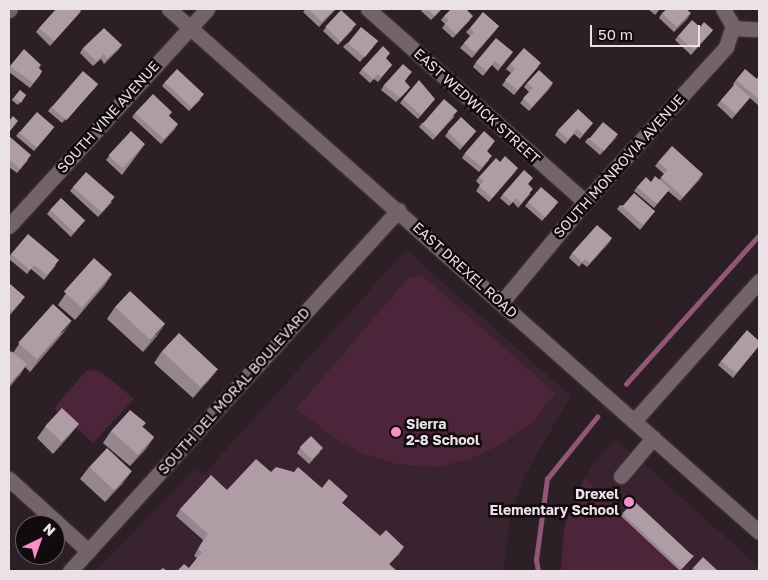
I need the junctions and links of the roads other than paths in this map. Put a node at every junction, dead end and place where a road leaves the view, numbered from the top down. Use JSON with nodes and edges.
{"nodes":[{"id":1,"x":169,"y":9,"type":"edge"},
{"id":2,"x":207,"y":9,"type":"edge"},
{"id":3,"x":368,"y":9,"type":"edge"},
{"id":4,"x":724,"y":9,"type":"edge"},
{"id":5,"x":190,"y":26,"type":"junction"},
{"id":6,"x":733,"y":28,"type":"junction"},
{"id":7,"x":755,"y":28,"type":"dead end"},
{"id":8,"x":585,"y":202,"type":"junction"},
{"id":9,"x":398,"y":210,"type":"junction"},
{"id":10,"x":9,"y":226,"type":"edge"},
{"id":11,"x":759,"y":281,"type":"edge"},
{"id":12,"x":501,"y":303,"type":"junction"},
{"id":13,"x":634,"y":421,"type":"junction"},
{"id":14,"x":654,"y":438,"type":"junction"},
{"id":15,"x":621,"y":476,"type":"dead end"},
{"id":16,"x":9,"y":479,"type":"edge"},
{"id":17,"x":759,"y":532,"type":"edge"},
{"id":18,"x":88,"y":551,"type":"junction"},
{"id":19,"x":70,"y":571,"type":"edge"}],
"edges":[{"from":1,"to":5,"type":"street","name":"EAST DREXEL ROAD"},
{"from":2,"to":5,"type":"street","name":"SOUTH VINE AVENUE"},
{"from":3,"to":8,"type":"street","name":"EAST WEDWICK STREET"},
{"from":4,"to":6,"type":"street"},
{"from":5,"to":9,"type":"street","name":"EAST DREXEL ROAD"},
{"from":5,"to":10,"type":"street","name":"SOUTH VINE AVENUE"},
{"from":6,"to":7,"type":"street"},
{"from":6,"to":8,"type":"street","name":"SOUTH MONROVIA AVENUE"},
{"from":8,"to":12,"type":"street","name":"SOUTH MONROVIA AVENUE"},
{"from":9,"to":12,"type":"street","name":"EAST DREXEL ROAD"},
{"from":9,"to":18,"type":"street","name":"SOUTH DEL MORAL BOULEVARD"},
{"from":11,"to":13,"type":"street"},
{"from":12,"to":13,"type":"street","name":"EAST DREXEL ROAD"},
{"from":13,"to":14,"type":"street","name":"EAST DREXEL ROAD"},
{"from":14,"to":15,"type":"street"},
{"from":14,"to":17,"type":"street","name":"EAST DREXEL ROAD"},
{"from":16,"to":18,"type":"street"},
{"from":18,"to":19,"type":"street","name":"SOUTH DEL MORAL BOULEVARD"}]}
